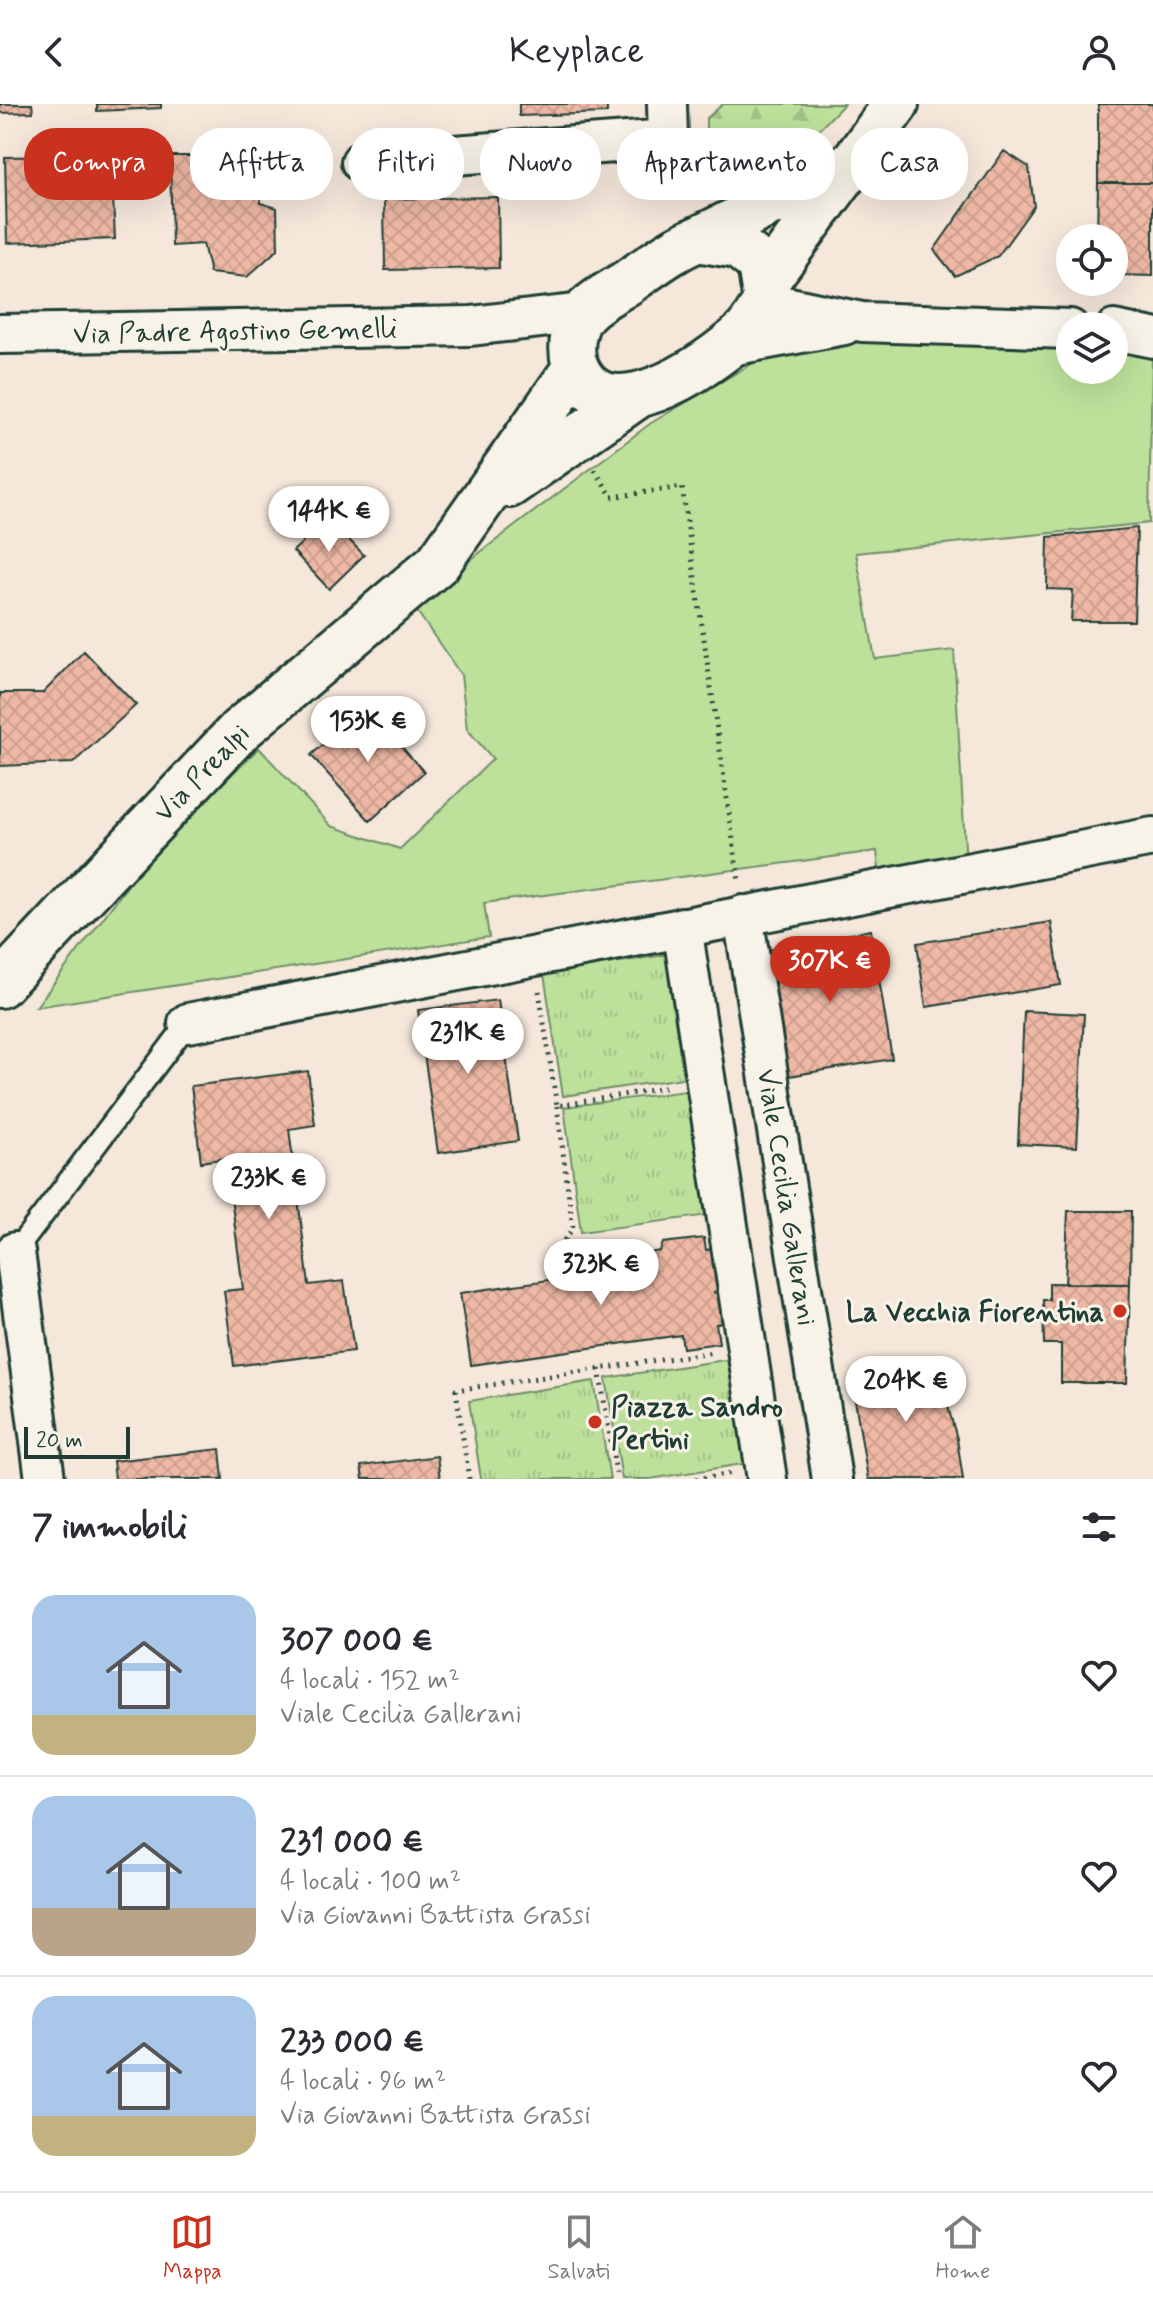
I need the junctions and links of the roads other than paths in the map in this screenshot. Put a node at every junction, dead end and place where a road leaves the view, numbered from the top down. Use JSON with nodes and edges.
{"nodes":[{"id":1,"x":667,"y":104,"type":"edge"},
{"id":2,"x":896,"y":104,"type":"edge"},
{"id":3,"x":880,"y":128,"type":"edge"},
{"id":4,"x":464,"y":154,"type":"edge"},
{"id":5,"x":851,"y":164,"type":"edge"},
{"id":6,"x":851,"y":171,"type":"edge"},
{"id":7,"x":698,"y":239,"type":"junction"},
{"id":8,"x":765,"y":293,"type":"junction"},
{"id":9,"x":862,"y":322,"type":"junction"},
{"id":10,"x":1056,"y":329,"type":"edge"},
{"id":11,"x":1128,"y":333,"type":"edge"},
{"id":12,"x":0,"y":334,"type":"edge"},
{"id":13,"x":1153,"y":338,"type":"edge"},
{"id":14,"x":577,"y":344,"type":"junction"},
{"id":15,"x":725,"y":347,"type":"junction"},
{"id":16,"x":637,"y":396,"type":"junction"},
{"id":17,"x":480,"y":504,"type":"junction"},
{"id":18,"x":1153,"y":837,"type":"edge"},
{"id":19,"x":743,"y":915,"type":"junction"},
{"id":20,"x":682,"y":927,"type":"junction"},
{"id":21,"x":0,"y":985,"type":"edge"},
{"id":22,"x":188,"y":1023,"type":"joint"},
{"id":23,"x":15,"y":1252,"type":"joint"},
{"id":24,"x":45,"y":1479,"type":"edge"},
{"id":25,"x":767,"y":1479,"type":"edge"},
{"id":26,"x":832,"y":1479,"type":"edge"}],
"edges":[{"from":1,"to":4,"type":"street"},
{"from":2,"to":3,"type":"street"},
{"from":5,"to":7,"type":"street"},
{"from":6,"to":8,"type":"street"},
{"from":7,"to":8,"type":"street"},
{"from":7,"to":14,"type":"street","name":"Via Prealpi"},
{"from":8,"to":9,"type":"street"},
{"from":8,"to":15,"type":"street","name":"Via Prealpi"},
{"from":9,"to":10,"type":"street"},
{"from":9,"to":15,"type":"street"},
{"from":11,"to":13,"type":"street"},
{"from":12,"to":14,"type":"street","name":"Via Padre Agostino Gemelli"},
{"from":14,"to":16,"type":"street"},
{"from":14,"to":17,"type":"street","name":"Via Prealpi"},
{"from":15,"to":16,"type":"street","name":"Via Prealpi"},
{"from":16,"to":17,"type":"street","name":"Via Prealpi"},
{"from":17,"to":21,"type":"street","name":"Via Prealpi"},
{"from":18,"to":19,"type":"street"},
{"from":19,"to":20,"type":"street"},
{"from":19,"to":26,"type":"street","name":"Viale Cecilia Gallerani"},
{"from":20,"to":22,"type":"street"},
{"from":20,"to":25,"type":"street"},
{"from":22,"to":23,"type":"lane"},
{"from":23,"to":24,"type":"street"}]}
